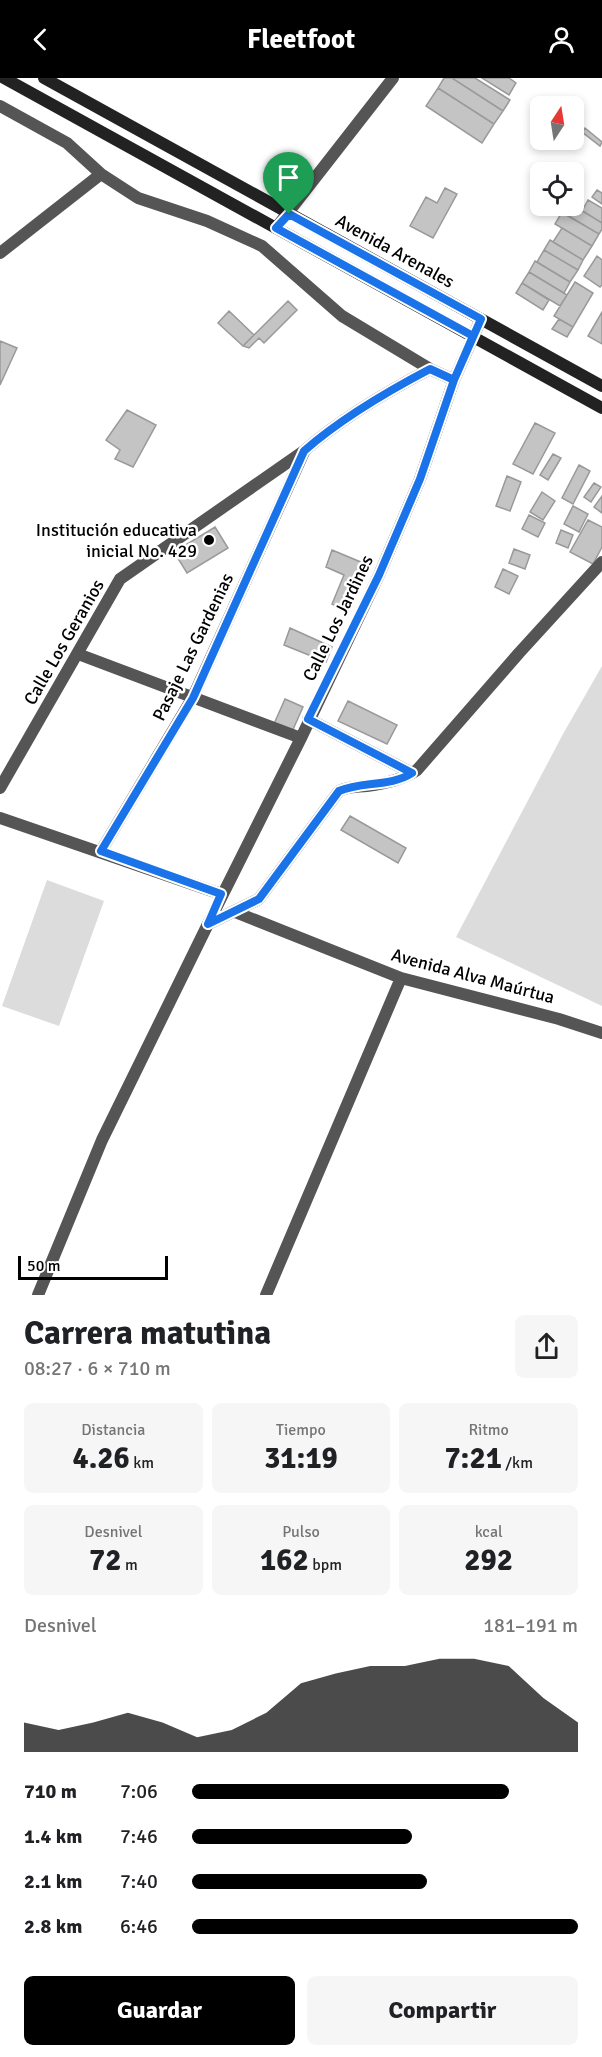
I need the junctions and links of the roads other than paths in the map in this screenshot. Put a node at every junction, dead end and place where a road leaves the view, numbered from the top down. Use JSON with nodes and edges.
{"nodes":[{"id":1,"x":4,"y":78,"type":"edge"},
{"id":2,"x":44,"y":78,"type":"edge"},
{"id":3,"x":393,"y":78,"type":"edge"},
{"id":4,"x":0,"y":106,"type":"edge"},
{"id":5,"x":101,"y":174,"type":"junction"},
{"id":6,"x":289,"y":214,"type":"junction"},
{"id":7,"x":276,"y":228,"type":"junction"},
{"id":8,"x":0,"y":253,"type":"edge"},
{"id":9,"x":481,"y":319,"type":"junction"},
{"id":10,"x":473,"y":336,"type":"junction"},
{"id":11,"x":430,"y":369,"type":"junction"},
{"id":12,"x":454,"y":380,"type":"junction"},
{"id":13,"x":602,"y":386,"type":"edge"},
{"id":14,"x":602,"y":408,"type":"edge"},
{"id":15,"x":304,"y":451,"type":"junction"},
{"id":16,"x":602,"y":562,"type":"edge"},
{"id":17,"x":78,"y":654,"type":"junction"},
{"id":18,"x":193,"y":698,"type":"junction"},
{"id":19,"x":308,"y":719,"type":"junction"},
{"id":20,"x":301,"y":738,"type":"junction"},
{"id":21,"x":412,"y":773,"type":"junction"},
{"id":22,"x":0,"y":788,"type":"edge"},
{"id":23,"x":0,"y":818,"type":"edge"},
{"id":24,"x":101,"y":851,"type":"junction"},
{"id":25,"x":221,"y":894,"type":"junction"},
{"id":26,"x":235,"y":912,"type":"junction"},
{"id":27,"x":208,"y":924,"type":"junction"},
{"id":28,"x":401,"y":978,"type":"junction"},
{"id":29,"x":602,"y":1033,"type":"edge"},
{"id":30,"x":38,"y":1295,"type":"edge"},
{"id":31,"x":266,"y":1295,"type":"edge"}],
"edges":[{"from":1,"to":7,"type":"main road"},
{"from":2,"to":6,"type":"main road","name":"Avenida Arenales"},
{"from":3,"to":6,"type":"street"},
{"from":4,"to":5,"type":"street"},
{"from":5,"to":8,"type":"street"},
{"from":5,"to":11,"type":"street"},
{"from":6,"to":7,"type":"street"},
{"from":6,"to":9,"type":"main road","name":"Avenida Arenales"},
{"from":7,"to":10,"type":"main road"},
{"from":9,"to":10,"type":"street","name":"Calle Los Jardines"},
{"from":9,"to":13,"type":"main road","name":"Avenida Arenales"},
{"from":10,"to":12,"type":"street","name":"Calle Los Jardines"},
{"from":10,"to":14,"type":"main road"},
{"from":11,"to":12,"type":"street"},
{"from":11,"to":15,"type":"street","name":"Calle Los Geranios"},
{"from":12,"to":19,"type":"street","name":"Calle Los Jardines"},
{"from":15,"to":17,"type":"street","name":"Calle Los Geranios"},
{"from":15,"to":18,"type":"street","name":"Pasaje Las Gardenias"},
{"from":16,"to":21,"type":"street"},
{"from":17,"to":18,"type":"street"},
{"from":17,"to":22,"type":"street","name":"Calle Los Geranios"},
{"from":18,"to":20,"type":"street"},
{"from":18,"to":24,"type":"street","name":"Pasaje Las Gardenias"},
{"from":19,"to":20,"type":"street","name":"Calle Los Jardines"},
{"from":19,"to":21,"type":"street"},
{"from":20,"to":25,"type":"street","name":"Calle Los Jardines"},
{"from":21,"to":26,"type":"street"},
{"from":23,"to":24,"type":"street"},
{"from":24,"to":25,"type":"street"},
{"from":25,"to":27,"type":"street","name":"Calle Los Jardines"},
{"from":26,"to":27,"type":"street"},
{"from":26,"to":28,"type":"street","name":"Avenida Alva Maúrtua"},
{"from":27,"to":30,"type":"street","name":"Calle Los Jardines"},
{"from":28,"to":29,"type":"street","name":"Avenida Alva Maúrtua"},
{"from":28,"to":31,"type":"street"}]}
